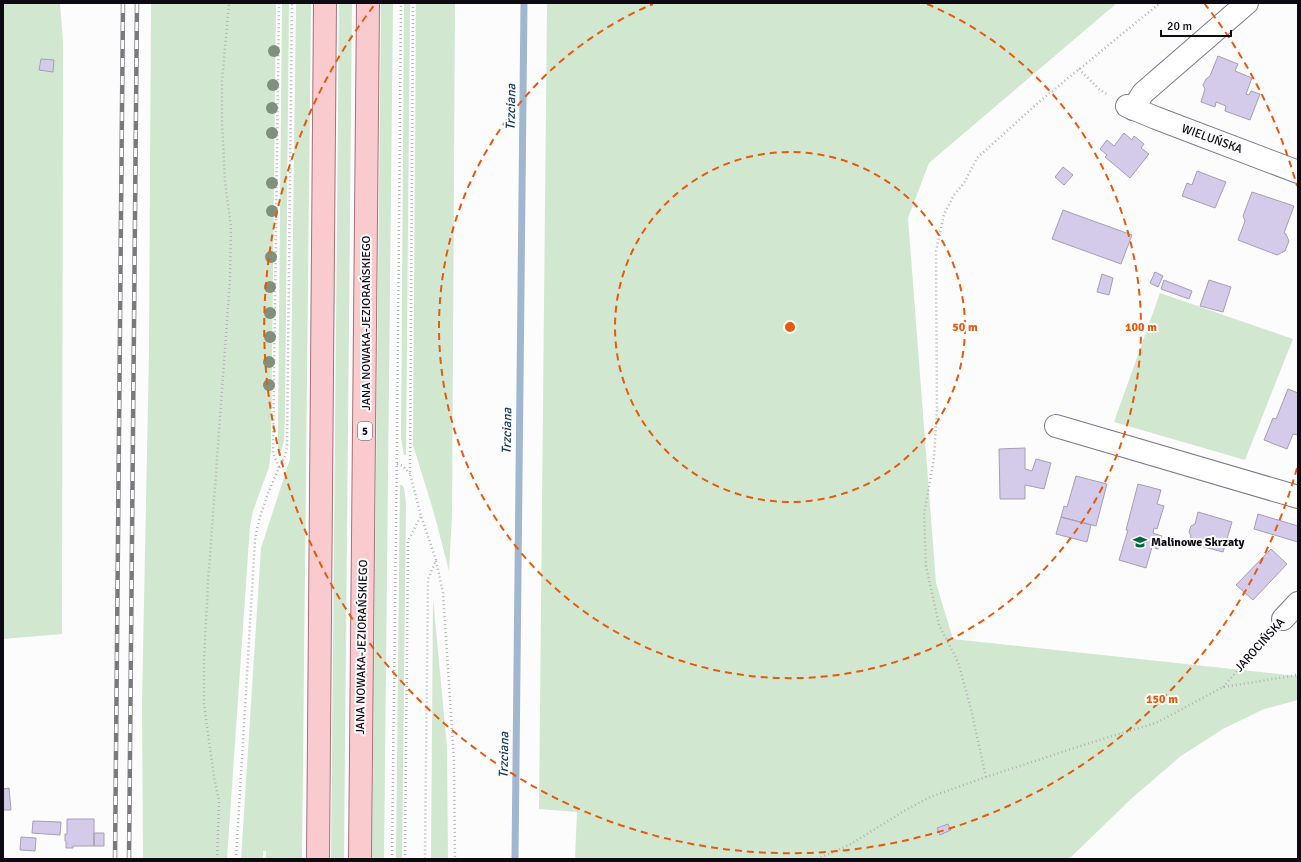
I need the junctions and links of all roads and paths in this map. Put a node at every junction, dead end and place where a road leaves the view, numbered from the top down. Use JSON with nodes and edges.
{"nodes":[{"id":1,"x":229,"y":3,"type":"edge"},
{"id":2,"x":279,"y":3,"type":"edge"},
{"id":3,"x":292,"y":3,"type":"edge"},
{"id":4,"x":325,"y":3,"type":"edge"},
{"id":5,"x":368,"y":3,"type":"edge"},
{"id":6,"x":401,"y":3,"type":"edge"},
{"id":7,"x":413,"y":3,"type":"edge"},
{"id":8,"x":1160,"y":3,"type":"edge"},
{"id":9,"x":1248,"y":3,"type":"edge"},
{"id":10,"x":1079,"y":69,"type":"junction"},
{"id":11,"x":1130,"y":107,"type":"junction"},
{"id":12,"x":1298,"y":172,"type":"edge"},
{"id":13,"x":1056,"y":426,"type":"dead end"},
{"id":14,"x":397,"y":464,"type":"junction"},
{"id":15,"x":279,"y":468,"type":"junction"},
{"id":16,"x":410,"y":474,"type":"junction"},
{"id":17,"x":1298,"y":497,"type":"edge"},
{"id":18,"x":421,"y":516,"type":"junction"},
{"id":19,"x":436,"y":560,"type":"junction"},
{"id":20,"x":1298,"y":603,"type":"edge"},
{"id":21,"x":1284,"y":619,"type":"joint"},
{"id":22,"x":1298,"y":675,"type":"edge"},
{"id":23,"x":1223,"y":687,"type":"junction"},
{"id":24,"x":986,"y":777,"type":"junction"},
{"id":25,"x":217,"y":859,"type":"edge"},
{"id":26,"x":236,"y":859,"type":"edge"},
{"id":27,"x":318,"y":859,"type":"edge"},
{"id":28,"x":360,"y":859,"type":"edge"},
{"id":29,"x":392,"y":859,"type":"edge"},
{"id":30,"x":405,"y":859,"type":"edge"},
{"id":31,"x":425,"y":859,"type":"edge"},
{"id":32,"x":455,"y":859,"type":"edge"},
{"id":33,"x":817,"y":859,"type":"edge"}],
"edges":[{"from":1,"to":25,"type":"path"},
{"from":2,"to":15,"type":"path"},
{"from":3,"to":15,"type":"path"},
{"from":4,"to":27,"type":"main road"},
{"from":5,"to":28,"type":"main road","name":"JANA NOWAKA-JEZIORAŃSKIEGO","number":"5"},
{"from":6,"to":14,"type":"path"},
{"from":7,"to":16,"type":"path"},
{"from":8,"to":10,"type":"path"},
{"from":9,"to":11,"type":"street"},
{"from":10,"to":11,"type":"path"},
{"from":10,"to":24,"type":"path"},
{"from":11,"to":12,"type":"street","name":"WIELUŃSKA"},
{"from":13,"to":17,"type":"street"},
{"from":14,"to":16,"type":"path"},
{"from":14,"to":29,"type":"path"},
{"from":15,"to":26,"type":"path"},
{"from":16,"to":18,"type":"path"},
{"from":18,"to":19,"type":"path"},
{"from":18,"to":30,"type":"path"},
{"from":19,"to":31,"type":"path"},
{"from":19,"to":32,"type":"path"},
{"from":20,"to":21,"type":"street","name":"JAROCIŃSKA"},
{"from":21,"to":23,"type":"path","name":"JAROCIŃSKA"},
{"from":22,"to":23,"type":"path"},
{"from":23,"to":24,"type":"path"},
{"from":24,"to":33,"type":"path"}]}
